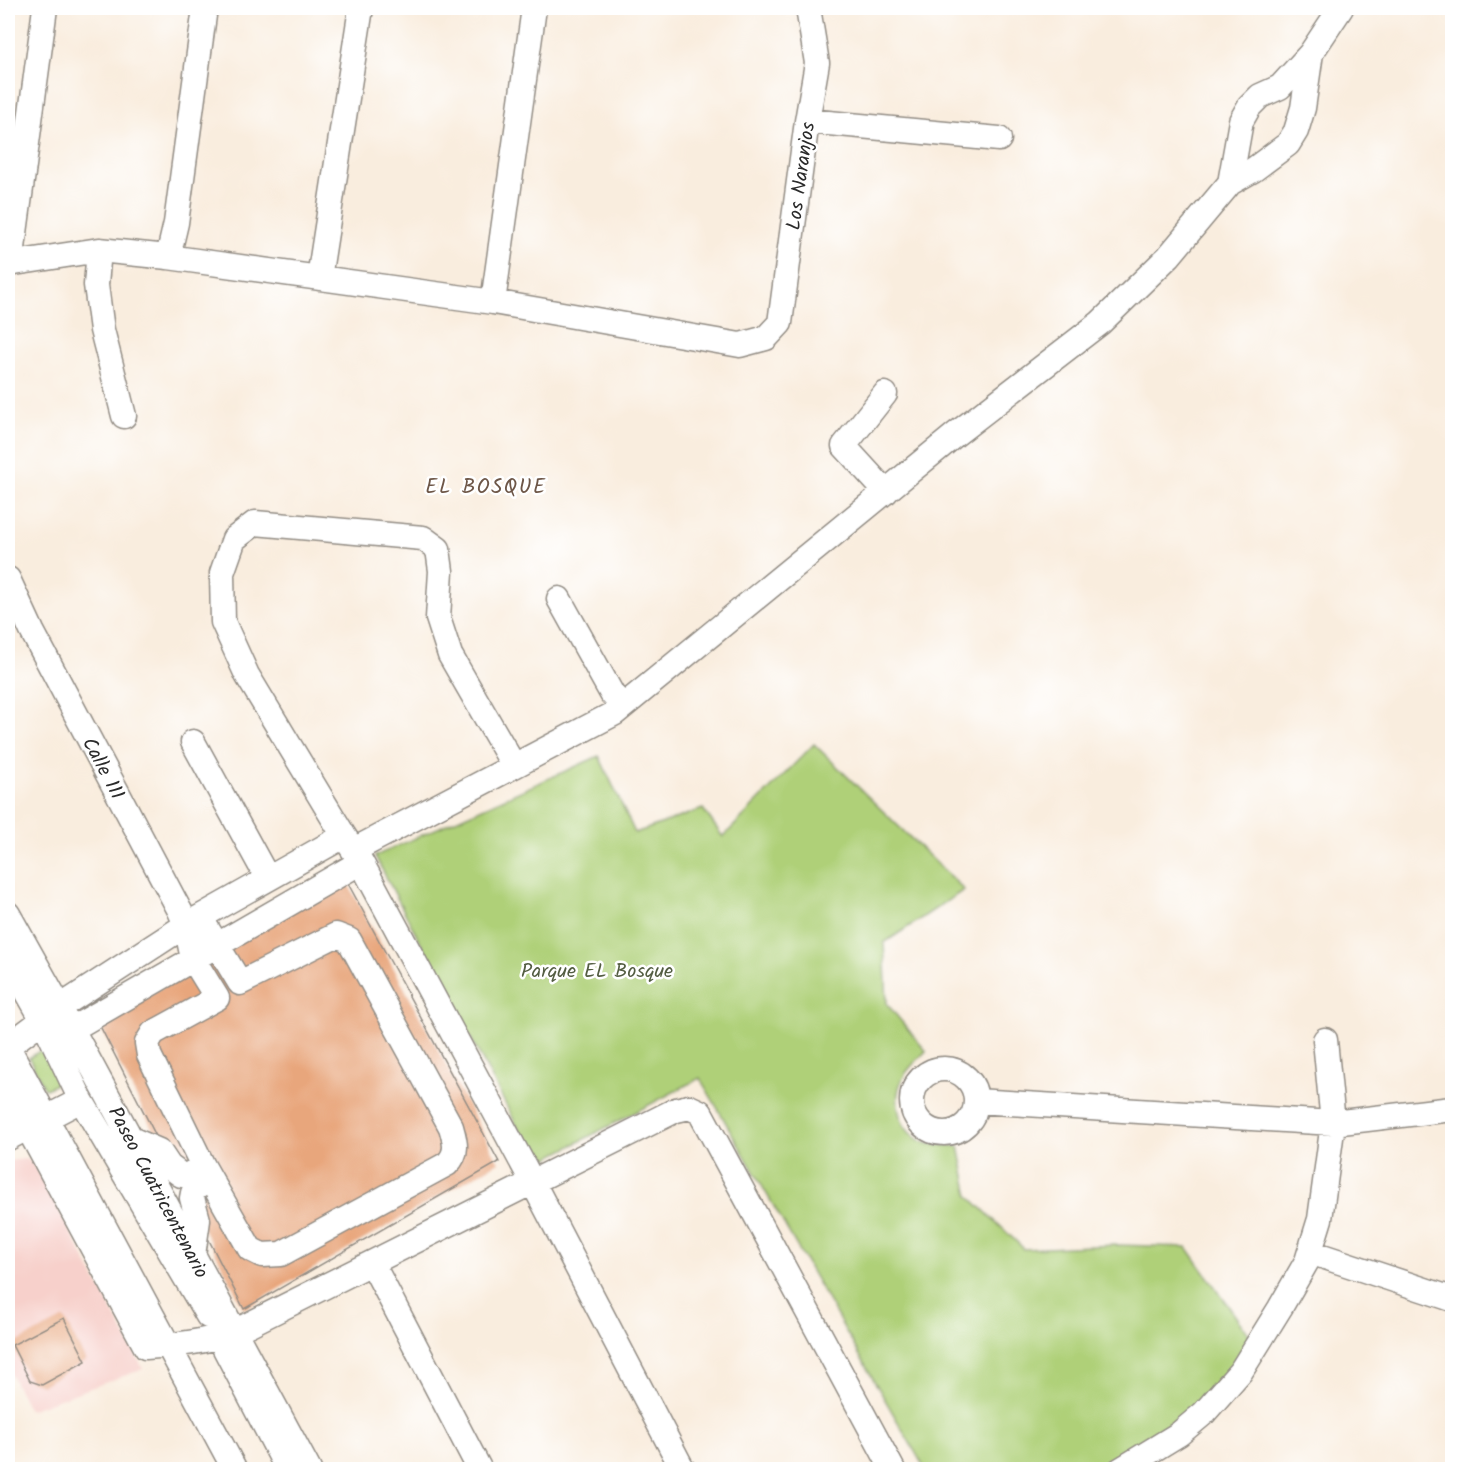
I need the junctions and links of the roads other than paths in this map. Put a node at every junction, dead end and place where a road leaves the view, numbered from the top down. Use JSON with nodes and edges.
{"nodes":[{"id":1,"x":45,"y":8,"type":"edge"},
{"id":2,"x":205,"y":8,"type":"edge"},
{"id":3,"x":361,"y":8,"type":"edge"},
{"id":4,"x":534,"y":8,"type":"edge"},
{"id":5,"x":808,"y":8,"type":"edge"},
{"id":6,"x":1341,"y":8,"type":"edge"},
{"id":7,"x":1311,"y":53,"type":"junction"},
{"id":8,"x":1281,"y":87,"type":"junction"},
{"id":9,"x":1303,"y":108,"type":"junction"},
{"id":10,"x":807,"y":121,"type":"junction"},
{"id":11,"x":999,"y":138,"type":"dead end"},
{"id":12,"x":1230,"y":183,"type":"junction"},
{"id":13,"x":99,"y":250,"type":"junction"},
{"id":14,"x":168,"y":257,"type":"junction"},
{"id":15,"x":9,"y":263,"type":"edge"},
{"id":16,"x":319,"y":278,"type":"junction"},
{"id":17,"x":493,"y":302,"type":"junction"},
{"id":18,"x":885,"y":394,"type":"dead end"},
{"id":19,"x":124,"y":416,"type":"dead end"},
{"id":20,"x":886,"y":492,"type":"junction"},
{"id":21,"x":8,"y":579,"type":"edge"},
{"id":22,"x":559,"y":600,"type":"dead end"},
{"id":23,"x":623,"y":706,"type":"junction"},
{"id":24,"x":193,"y":742,"type":"dead end"},
{"id":25,"x":514,"y":766,"type":"junction"},
{"id":26,"x":353,"y":849,"type":"junction"},
{"id":27,"x":268,"y":879,"type":"junction"},
{"id":28,"x":8,"y":914,"type":"edge"},
{"id":29,"x":193,"y":921,"type":"junction"},
{"id":30,"x":218,"y":944,"type":"junction"},
{"id":31,"x":8,"y":958,"type":"edge"},
{"id":32,"x":194,"y":958,"type":"junction"},
{"id":33,"x":240,"y":983,"type":"junction"},
{"id":34,"x":217,"y":998,"type":"junction"},
{"id":35,"x":51,"y":1014,"type":"junction"},
{"id":36,"x":62,"y":1035,"type":"junction"},
{"id":37,"x":1325,"y":1040,"type":"dead end"},
{"id":38,"x":8,"y":1046,"type":"edge"},
{"id":39,"x":13,"y":1092,"type":"edge"},
{"id":40,"x":81,"y":1100,"type":"junction"},
{"id":41,"x":976,"y":1101,"type":"dead end"},
{"id":42,"x":1452,"y":1109,"type":"edge"},
{"id":43,"x":1333,"y":1123,"type":"junction"},
{"id":44,"x":27,"y":1128,"type":"edge"},
{"id":45,"x":131,"y":1139,"type":"junction"},
{"id":46,"x":206,"y":1172,"type":"junction"},
{"id":47,"x":532,"y":1181,"type":"junction"},
{"id":48,"x":1310,"y":1252,"type":"junction"},
{"id":49,"x":193,"y":1255,"type":"junction"},
{"id":50,"x":372,"y":1263,"type":"junction"},
{"id":51,"x":1452,"y":1299,"type":"edge"},
{"id":52,"x":227,"y":1334,"type":"junction"},
{"id":53,"x":168,"y":1346,"type":"junction"},
{"id":54,"x":235,"y":1470,"type":"edge"},
{"id":55,"x":288,"y":1470,"type":"edge"},
{"id":56,"x":309,"y":1470,"type":"edge"},
{"id":57,"x":480,"y":1470,"type":"edge"},
{"id":58,"x":683,"y":1470,"type":"edge"},
{"id":59,"x":893,"y":1470,"type":"edge"},
{"id":60,"x":1120,"y":1470,"type":"edge"}],
"edges":[{"from":1,"to":15,"type":"street"},
{"from":2,"to":14,"type":"street"},
{"from":3,"to":16,"type":"street"},
{"from":4,"to":17,"type":"street"},
{"from":5,"to":10,"type":"street","name":"Los Naranjos"},
{"from":6,"to":7,"type":"street"},
{"from":7,"to":8,"type":"street"},
{"from":7,"to":9,"type":"street"},
{"from":8,"to":9,"type":"street"},
{"from":8,"to":12,"type":"street"},
{"from":9,"to":12,"type":"street"},
{"from":10,"to":11,"type":"street"},
{"from":10,"to":17,"type":"street","name":"Los Naranjos"},
{"from":12,"to":20,"type":"street"},
{"from":13,"to":14,"type":"street"},
{"from":13,"to":15,"type":"street"},
{"from":13,"to":19,"type":"street"},
{"from":14,"to":16,"type":"street"},
{"from":16,"to":17,"type":"street"},
{"from":18,"to":20,"type":"street"},
{"from":20,"to":23,"type":"street"},
{"from":21,"to":29,"type":"street","name":"Calle 111"},
{"from":22,"to":23,"type":"street"},
{"from":23,"to":25,"type":"street"},
{"from":24,"to":27,"type":"street"},
{"from":25,"to":26,"type":"street"},
{"from":25,"to":26,"type":"street"},
{"from":26,"to":27,"type":"street"},
{"from":26,"to":30,"type":"street"},
{"from":26,"to":47,"type":"street"},
{"from":27,"to":29,"type":"street"},
{"from":28,"to":35,"type":"street","name":"Paseo Cuatricentenario"},
{"from":29,"to":30,"type":"street"},
{"from":29,"to":32,"type":"street","name":"Calle 111"},
{"from":29,"to":35,"type":"street"},
{"from":30,"to":32,"type":"street"},
{"from":30,"to":33,"type":"street"},
{"from":31,"to":35,"type":"street","name":"Paseo Cuatricentenario"},
{"from":32,"to":34,"type":"street","name":"Calle 111"},
{"from":32,"to":36,"type":"street"},
{"from":33,"to":34,"type":"street"},
{"from":33,"to":46,"type":"street"},
{"from":34,"to":46,"type":"street"},
{"from":35,"to":36,"type":"street","name":"Paseo Cuatricentenario"},
{"from":35,"to":38,"type":"street"},
{"from":36,"to":40,"type":"street","name":"Paseo Cuatricentenario"},
{"from":36,"to":45,"type":"street","name":"Paseo Cuatricentenario"},
{"from":37,"to":43,"type":"street"},
{"from":38,"to":39,"type":"street"},
{"from":39,"to":44,"type":"street"},
{"from":40,"to":44,"type":"street"},
{"from":40,"to":52,"type":"street","name":"Paseo Cuatricentenario"},
{"from":41,"to":43,"type":"street"},
{"from":42,"to":43,"type":"street"},
{"from":43,"to":48,"type":"street"},
{"from":44,"to":53,"type":"street"},
{"from":45,"to":46,"type":"street"},
{"from":45,"to":49,"type":"street","name":"Paseo Cuatricentenario"},
{"from":46,"to":49,"type":"street"},
{"from":47,"to":50,"type":"street"},
{"from":47,"to":58,"type":"street"},
{"from":47,"to":59,"type":"street"},
{"from":48,"to":51,"type":"street"},
{"from":48,"to":60,"type":"street"},
{"from":49,"to":52,"type":"street","name":"Paseo Cuatricentenario"},
{"from":50,"to":52,"type":"street"},
{"from":50,"to":57,"type":"street"},
{"from":52,"to":53,"type":"street"},
{"from":52,"to":55,"type":"street","name":"Paseo Cuatricentenario"},
{"from":52,"to":56,"type":"street","name":"Paseo Cuatricentenario"},
{"from":53,"to":54,"type":"street"}]}
